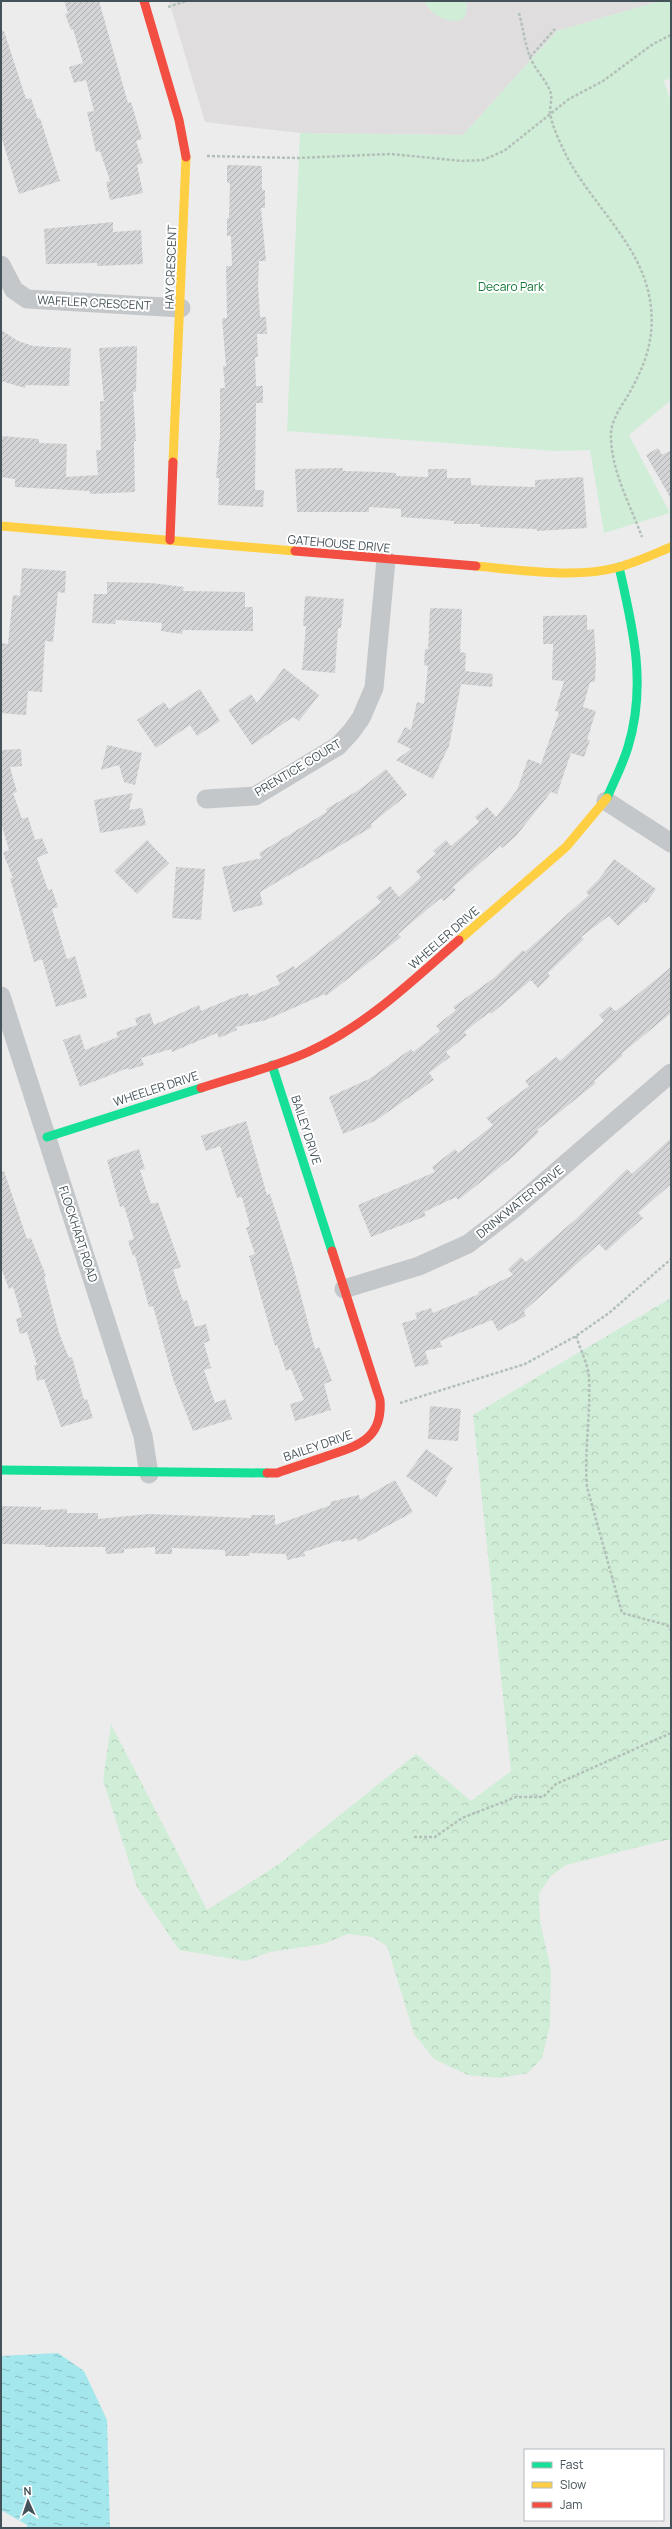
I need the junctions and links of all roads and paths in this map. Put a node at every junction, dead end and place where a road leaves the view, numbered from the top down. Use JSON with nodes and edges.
{"nodes":[{"id":1,"x":144,"y":1,"type":"edge"},
{"id":2,"x":186,"y":1,"type":"edge"},
{"id":3,"x":168,"y":7,"type":"dead end"},
{"id":4,"x":519,"y":13,"type":"dead end"},
{"id":5,"x":555,"y":29,"type":"dead end"},
{"id":6,"x":671,"y":36,"type":"edge"},
{"id":7,"x":530,"y":57,"type":"junction"},
{"id":8,"x":550,"y":113,"type":"junction"},
{"id":9,"x":207,"y":156,"type":"dead end"},
{"id":10,"x":1,"y":265,"type":"edge"},
{"id":11,"x":181,"y":308,"type":"junction"},
{"id":12,"x":1,"y":526,"type":"edge"},
{"id":13,"x":170,"y":540,"type":"junction"},
{"id":14,"x":671,"y":547,"type":"edge"},
{"id":15,"x":649,"y":556,"type":"junction"},
{"id":16,"x":386,"y":560,"type":"junction"},
{"id":17,"x":619,"y":567,"type":"junction"},
{"id":18,"x":206,"y":799,"type":"dead end"},
{"id":19,"x":606,"y":801,"type":"junction"},
{"id":20,"x":671,"y":843,"type":"edge"},
{"id":21,"x":1,"y":996,"type":"edge"},
{"id":22,"x":272,"y":1065,"type":"junction"},
{"id":23,"x":671,"y":1073,"type":"edge"},
{"id":24,"x":47,"y":1137,"type":"junction"},
{"id":25,"x":671,"y":1259,"type":"edge"},
{"id":26,"x":344,"y":1289,"type":"junction"},
{"id":27,"x":576,"y":1336,"type":"junction"},
{"id":28,"x":400,"y":1403,"type":"dead end"},
{"id":29,"x":1,"y":1470,"type":"edge"},
{"id":30,"x":149,"y":1474,"type":"junction"},
{"id":31,"x":671,"y":1630,"type":"edge"},
{"id":32,"x":671,"y":1733,"type":"edge"},
{"id":33,"x":414,"y":1837,"type":"dead end"}],
"edges":[{"from":1,"to":11,"type":"street","name":"HAY CRESCENT"},
{"from":2,"to":3,"type":"path"},
{"from":4,"to":7,"type":"path"},
{"from":5,"to":7,"type":"path"},
{"from":6,"to":8,"type":"path"},
{"from":7,"to":8,"type":"path"},
{"from":8,"to":9,"type":"path"},
{"from":8,"to":15,"type":"path"},
{"from":10,"to":11,"type":"street","name":"WAFFLER CRESCENT"},
{"from":11,"to":13,"type":"street","name":"HAY CRESCENT"},
{"from":12,"to":13,"type":"street","name":"GATEHOUSE DRIVE"},
{"from":13,"to":16,"type":"street","name":"GATEHOUSE DRIVE"},
{"from":14,"to":15,"type":"street","name":"GATEHOUSE DRIVE"},
{"from":15,"to":17,"type":"street","name":"GATEHOUSE DRIVE"},
{"from":16,"to":17,"type":"street","name":"GATEHOUSE DRIVE"},
{"from":16,"to":18,"type":"street","name":"PRENTICE COURT"},
{"from":17,"to":19,"type":"street","name":"WHEELER DRIVE"},
{"from":19,"to":20,"type":"street"},
{"from":19,"to":22,"type":"street","name":"WHEELER DRIVE"},
{"from":21,"to":24,"type":"street","name":"FLOCKHART ROAD"},
{"from":22,"to":24,"type":"street","name":"WHEELER DRIVE"},
{"from":22,"to":26,"type":"street","name":"BAILEY DRIVE"},
{"from":23,"to":26,"type":"street","name":"DRINKWATER DRIVE"},
{"from":24,"to":30,"type":"street","name":"FLOCKHART ROAD"},
{"from":25,"to":27,"type":"path"},
{"from":26,"to":30,"type":"street","name":"BAILEY DRIVE"},
{"from":27,"to":28,"type":"path"},
{"from":27,"to":31,"type":"path"},
{"from":29,"to":30,"type":"street","name":"BAILEY DRIVE"},
{"from":32,"to":33,"type":"path"}]}
